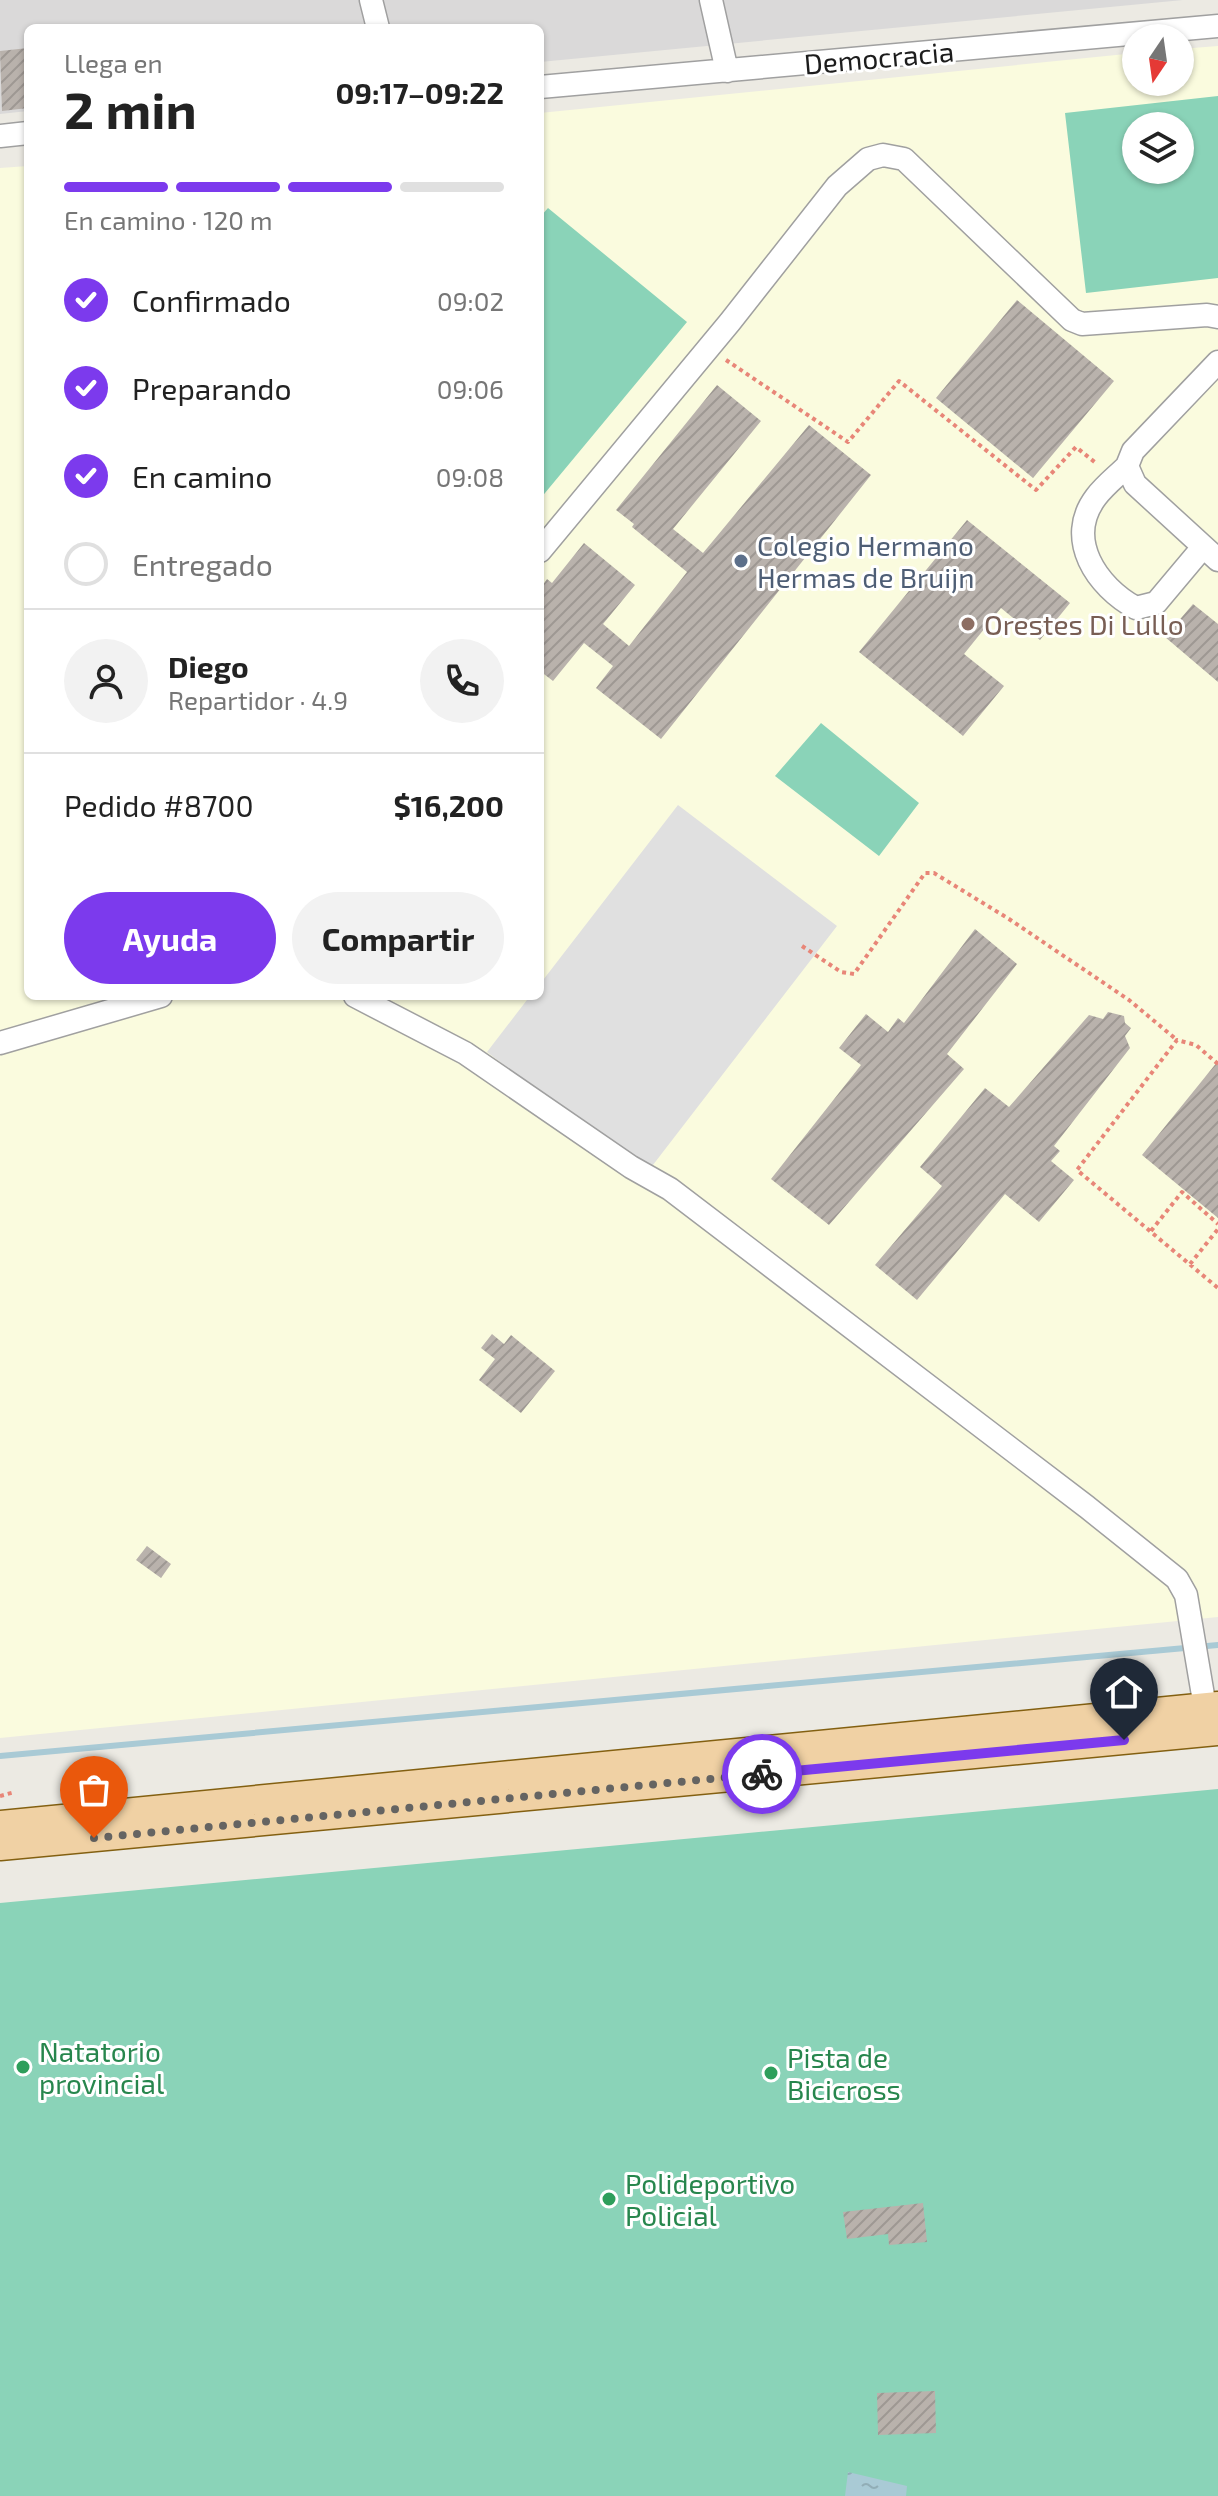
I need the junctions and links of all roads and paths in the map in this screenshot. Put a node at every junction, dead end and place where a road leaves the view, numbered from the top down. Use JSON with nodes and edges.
{"nodes":[{"id":1,"x":371,"y":0,"type":"edge"},
{"id":2,"x":711,"y":0,"type":"edge"},
{"id":3,"x":377,"y":24,"type":"edge"},
{"id":4,"x":1218,"y":26,"type":"edge"},
{"id":5,"x":727,"y":71,"type":"junction"},
{"id":6,"x":544,"y":87,"type":"edge"},
{"id":7,"x":24,"y":133,"type":"edge"},
{"id":8,"x":0,"y":136,"type":"edge"},
{"id":9,"x":1218,"y":317,"type":"edge"},
{"id":10,"x":709,"y":348,"type":"junction"},
{"id":11,"x":1218,"y":362,"type":"edge"},
{"id":12,"x":1121,"y":472,"type":"junction"},
{"id":13,"x":544,"y":546,"type":"edge"},
{"id":14,"x":1211,"y":554,"type":"edge"},
{"id":15,"x":802,"y":946,"type":"dead end"},
{"id":16,"x":147,"y":1000,"type":"edge"},
{"id":17,"x":363,"y":1000,"type":"edge"},
{"id":18,"x":1177,"y":1040,"type":"junction"},
{"id":19,"x":0,"y":1043,"type":"edge"},
{"id":20,"x":1218,"y":1064,"type":"edge"},
{"id":21,"x":1218,"y":1227,"type":"edge"},
{"id":22,"x":1150,"y":1231,"type":"junction"},
{"id":23,"x":1190,"y":1264,"type":"junction"},
{"id":24,"x":1218,"y":1288,"type":"edge"},
{"id":25,"x":1214,"y":1715,"type":"edge"},
{"id":26,"x":15,"y":1792,"type":"dead end"},
{"id":27,"x":0,"y":1796,"type":"edge"},
{"id":28,"x":0,"y":1825,"type":"edge"},
{"id":29,"x":0,"y":1846,"type":"edge"}],
"edges":[{"from":1,"to":3,"type":"street"},
{"from":2,"to":5,"type":"street"},
{"from":4,"to":5,"type":"street","name":"Democracia"},
{"from":5,"to":6,"type":"street","name":"Democracia"},
{"from":7,"to":8,"type":"street"},
{"from":9,"to":10,"type":"street"},
{"from":10,"to":12,"type":"path"},
{"from":10,"to":13,"type":"street"},
{"from":11,"to":12,"type":"street"},
{"from":12,"to":14,"type":"street"},
{"from":12,"to":14,"type":"street"},
{"from":15,"to":18,"type":"path"},
{"from":16,"to":19,"type":"street"},
{"from":17,"to":25,"type":"street"},
{"from":18,"to":20,"type":"path"},
{"from":18,"to":22,"type":"path"},
{"from":21,"to":22,"type":"path"},
{"from":21,"to":23,"type":"path"},
{"from":22,"to":23,"type":"path"},
{"from":23,"to":24,"type":"path"},
{"from":25,"to":28,"type":"main road"},
{"from":25,"to":29,"type":"main road"},
{"from":26,"to":27,"type":"path"}]}
